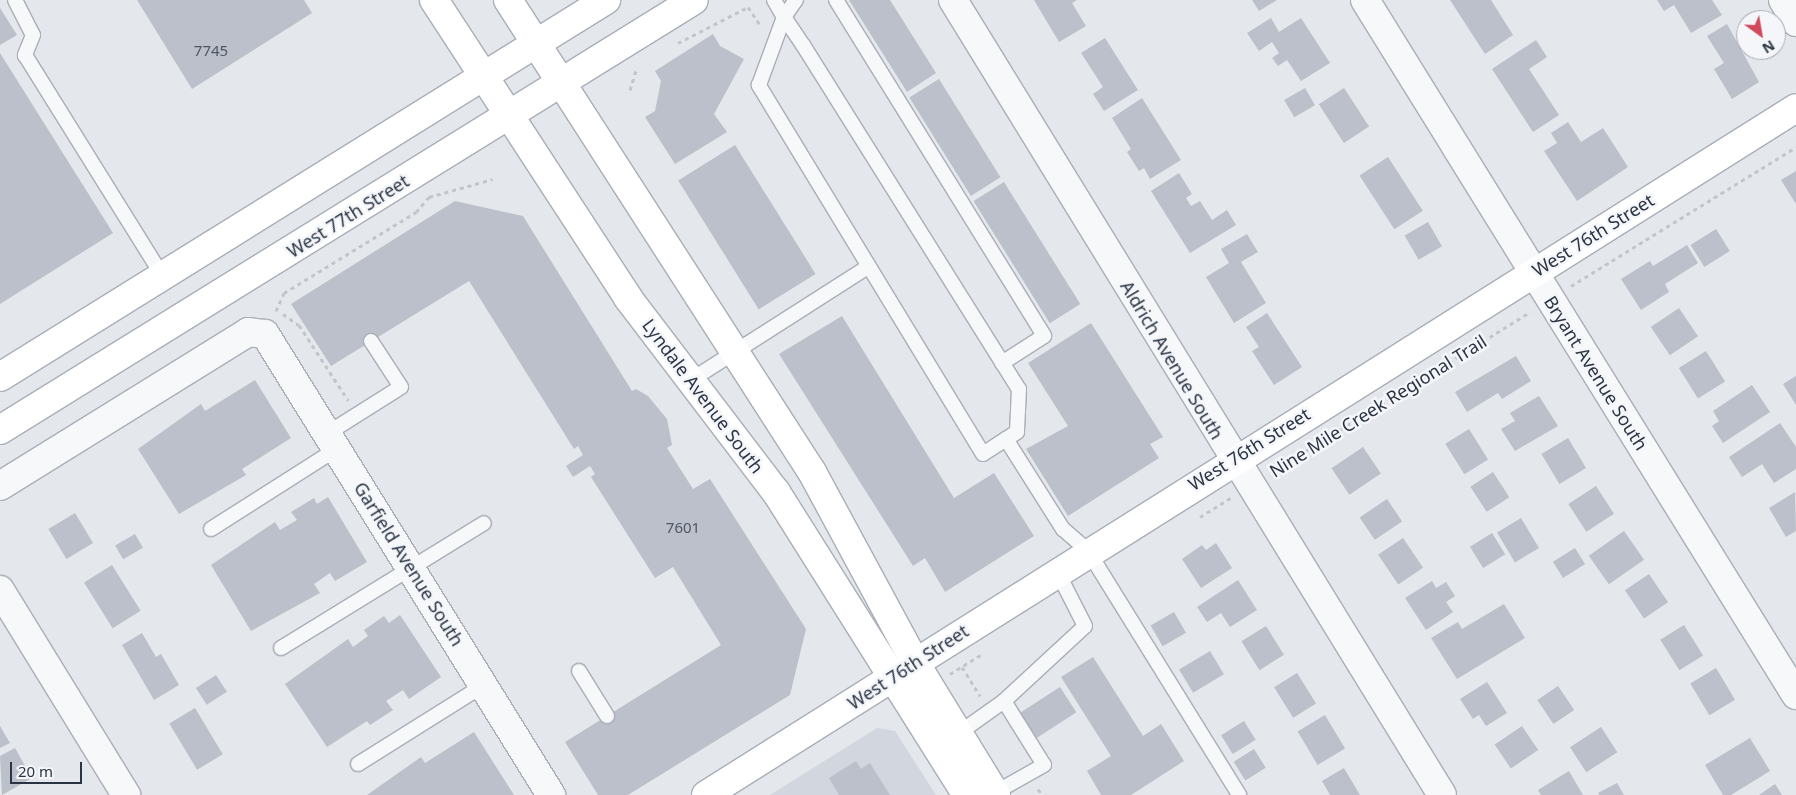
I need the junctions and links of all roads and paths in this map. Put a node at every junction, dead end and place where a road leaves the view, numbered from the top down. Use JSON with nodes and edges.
{"nodes":[{"id":1,"x":15,"y":0,"type":"edge"},
{"id":2,"x":434,"y":0,"type":"edge"},
{"id":3,"x":508,"y":0,"type":"edge"},
{"id":4,"x":606,"y":0,"type":"edge"},
{"id":5,"x":694,"y":0,"type":"edge"},
{"id":6,"x":774,"y":0,"type":"edge"},
{"id":7,"x":796,"y":0,"type":"edge"},
{"id":8,"x":836,"y":0,"type":"edge"},
{"id":9,"x":953,"y":0,"type":"edge"},
{"id":10,"x":1365,"y":0,"type":"edge"},
{"id":11,"x":1783,"y":0,"type":"edge"},
{"id":12,"x":784,"y":17,"type":"junction"},
{"id":13,"x":1796,"y":22,"type":"edge"},
{"id":14,"x":757,"y":32,"type":"dead end"},
{"id":15,"x":536,"y":43,"type":"junction"},
{"id":16,"x":668,"y":46,"type":"dead end"},
{"id":17,"x":640,"y":57,"type":"dead end"},
{"id":18,"x":482,"y":74,"type":"junction"},
{"id":19,"x":561,"y":84,"type":"junction"},
{"id":20,"x":630,"y":90,"type":"dead end"},
{"id":21,"x":1796,"y":108,"type":"edge"},
{"id":22,"x":509,"y":116,"type":"junction"},
{"id":23,"x":1796,"y":147,"type":"edge"},
{"id":24,"x":492,"y":179,"type":"dead end"},
{"id":25,"x":868,"y":267,"type":"junction"},
{"id":26,"x":1533,"y":272,"type":"junction"},
{"id":27,"x":162,"y":275,"type":"junction"},
{"id":28,"x":1550,"y":299,"type":"junction"},
{"id":29,"x":270,"y":322,"type":"junction"},
{"id":30,"x":371,"y":342,"type":"dead end"},
{"id":31,"x":735,"y":353,"type":"junction"},
{"id":32,"x":1002,"y":363,"type":"junction"},
{"id":33,"x":0,"y":377,"type":"edge"},
{"id":34,"x":691,"y":380,"type":"junction"},
{"id":35,"x":354,"y":396,"type":"dead end"},
{"id":36,"x":0,"y":430,"type":"edge"},
{"id":37,"x":1006,"y":439,"type":"junction"},
{"id":38,"x":333,"y":441,"type":"junction"},
{"id":39,"x":1232,"y":460,"type":"junction"},
{"id":40,"x":0,"y":486,"type":"edge"},
{"id":41,"x":1249,"y":486,"type":"junction"},
{"id":42,"x":1192,"y":522,"type":"dead end"},
{"id":43,"x":484,"y":523,"type":"dead end"},
{"id":44,"x":211,"y":529,"type":"dead end"},
{"id":45,"x":1088,"y":552,"type":"junction"},
{"id":46,"x":410,"y":567,"type":"junction"},
{"id":47,"x":1057,"y":571,"type":"junction"},
{"id":48,"x":0,"y":590,"type":"edge"},
{"id":49,"x":281,"y":648,"type":"dead end"},
{"id":50,"x":987,"y":651,"type":"dead end"},
{"id":51,"x":914,"y":661,"type":"junction"},
{"id":52,"x":962,"y":667,"type":"dead end"},
{"id":53,"x":579,"y":671,"type":"dead end"},
{"id":54,"x":890,"y":677,"type":"junction"},
{"id":55,"x":484,"y":685,"type":"junction"},
{"id":56,"x":1796,"y":695,"type":"edge"},
{"id":57,"x":1004,"y":701,"type":"junction"},
{"id":58,"x":607,"y":716,"type":"dead end"},
{"id":59,"x":959,"y":733,"type":"junction"},
{"id":60,"x":358,"y":764,"type":"dead end"},
{"id":61,"x":996,"y":793,"type":"edge"},
{"id":62,"x":126,"y":795,"type":"edge"},
{"id":63,"x":551,"y":795,"type":"edge"},
{"id":64,"x":706,"y":795,"type":"edge"},
{"id":65,"x":967,"y":795,"type":"edge"},
{"id":66,"x":1239,"y":795,"type":"edge"},
{"id":67,"x":1442,"y":795,"type":"edge"}],
"edges":[{"from":1,"to":27,"type":"lane"},
{"from":2,"to":18,"type":"street","name":"Lyndale Avenue South"},
{"from":3,"to":15,"type":"street"},
{"from":4,"to":15,"type":"street"},
{"from":5,"to":19,"type":"street","name":"West 77th Street"},
{"from":6,"to":12,"type":"lane"},
{"from":7,"to":12,"type":"lane"},
{"from":8,"to":32,"type":"lane"},
{"from":9,"to":39,"type":"street","name":"Aldrich Avenue South"},
{"from":10,"to":26,"type":"street","name":"Bryant Avenue South"},
{"from":11,"to":13,"type":"street"},
{"from":12,"to":25,"type":"lane"},
{"from":12,"to":32,"type":"lane"},
{"from":14,"to":16,"type":"path"},
{"from":15,"to":18,"type":"street"},
{"from":15,"to":19,"type":"street"},
{"from":17,"to":20,"type":"path"},
{"from":18,"to":22,"type":"street","name":"Lyndale Avenue South"},
{"from":18,"to":27,"type":"street"},
{"from":19,"to":22,"type":"street","name":"West 77th Street"},
{"from":19,"to":31,"type":"street"},
{"from":21,"to":26,"type":"street","name":"West 76th Street"},
{"from":22,"to":34,"type":"street","name":"Lyndale Avenue South"},
{"from":22,"to":36,"type":"street","name":"West 77th Street"},
{"from":23,"to":28,"type":"path","name":"Nine Mile Creek Regional Trail"},
{"from":24,"to":29,"type":"path"},
{"from":25,"to":31,"type":"lane"},
{"from":25,"to":37,"type":"lane"},
{"from":26,"to":28,"type":"street","name":"Bryant Avenue South"},
{"from":26,"to":39,"type":"street","name":"West 76th Street"},
{"from":27,"to":33,"type":"street"},
{"from":28,"to":41,"type":"path","name":"Nine Mile Creek Regional Trail"},
{"from":28,"to":56,"type":"street","name":"Bryant Avenue South"},
{"from":29,"to":35,"type":"path"},
{"from":29,"to":38,"type":"street","name":"Garfield Avenue South"},
{"from":29,"to":40,"type":"street"},
{"from":30,"to":38,"type":"lane"},
{"from":31,"to":34,"type":"lane"},
{"from":31,"to":51,"type":"street"},
{"from":32,"to":37,"type":"lane"},
{"from":34,"to":54,"type":"street","name":"Lyndale Avenue South"},
{"from":37,"to":45,"type":"lane"},
{"from":38,"to":44,"type":"lane"},
{"from":38,"to":46,"type":"street","name":"Garfield Avenue South"},
{"from":39,"to":41,"type":"street","name":"Aldrich Avenue South"},
{"from":39,"to":45,"type":"street","name":"West 76th Street"},
{"from":41,"to":42,"type":"path","name":"Nine Mile Creek Regional Trail"},
{"from":41,"to":67,"type":"street","name":"Aldrich Avenue South"},
{"from":43,"to":46,"type":"lane"},
{"from":45,"to":47,"type":"street","name":"West 76th Street"},
{"from":45,"to":66,"type":"lane"},
{"from":46,"to":49,"type":"lane"},
{"from":46,"to":55,"type":"street","name":"Garfield Avenue South"},
{"from":47,"to":51,"type":"street","name":"West 76th Street"},
{"from":47,"to":57,"type":"lane"},
{"from":48,"to":62,"type":"street"},
{"from":50,"to":52,"type":"path"},
{"from":51,"to":54,"type":"street","name":"West 76th Street"},
{"from":51,"to":59,"type":"street"},
{"from":53,"to":58,"type":"lane"},
{"from":54,"to":64,"type":"street","name":"West 76th Street"},
{"from":54,"to":65,"type":"street","name":"Lyndale Avenue South"},
{"from":55,"to":60,"type":"lane"},
{"from":55,"to":63,"type":"street","name":"Garfield Avenue South"},
{"from":57,"to":59,"type":"lane"},
{"from":57,"to":61,"type":"lane"},
{"from":59,"to":61,"type":"street"}]}
